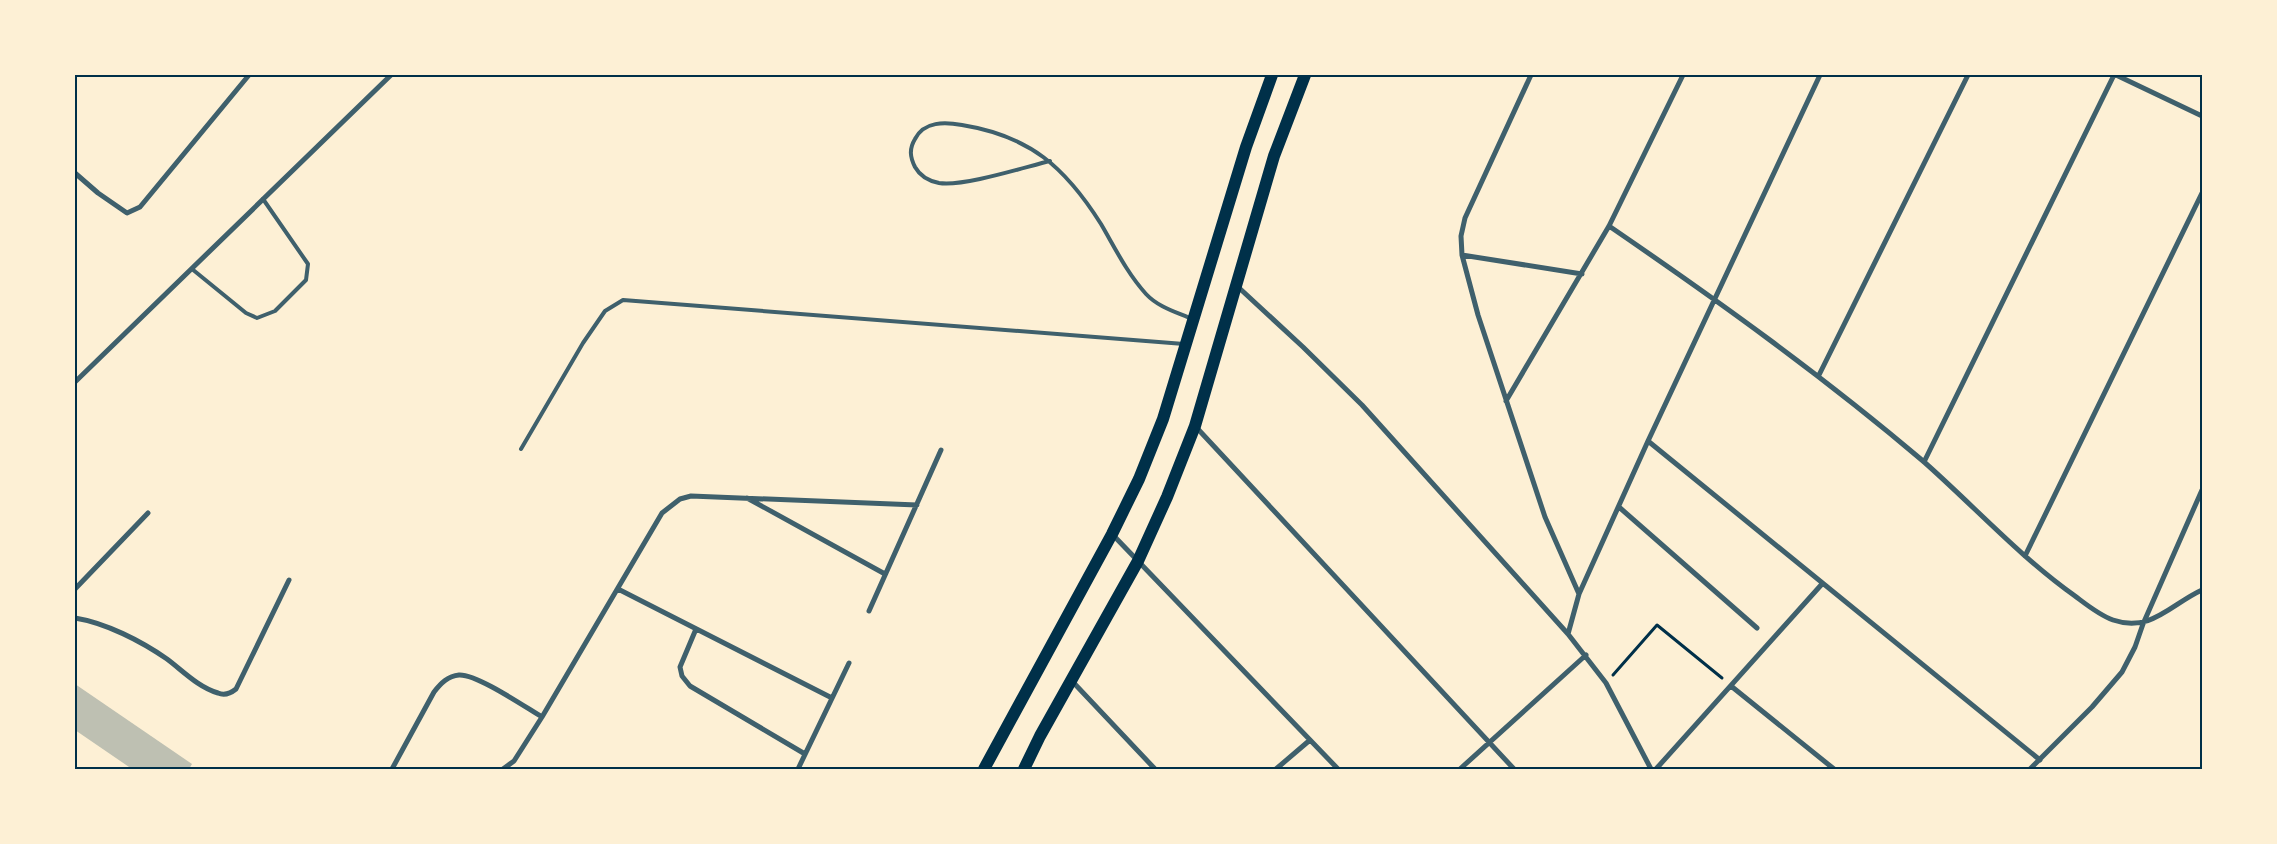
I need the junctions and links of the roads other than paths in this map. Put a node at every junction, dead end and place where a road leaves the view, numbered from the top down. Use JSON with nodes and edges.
{"nodes":[{"id":1,"x":249,"y":75,"type":"edge"},
{"id":2,"x":391,"y":75,"type":"edge"},
{"id":3,"x":1272,"y":75,"type":"edge"},
{"id":4,"x":1305,"y":75,"type":"edge"},
{"id":5,"x":1531,"y":75,"type":"edge"},
{"id":6,"x":1683,"y":75,"type":"edge"},
{"id":7,"x":1820,"y":75,"type":"edge"},
{"id":8,"x":1968,"y":75,"type":"edge"},
{"id":9,"x":2115,"y":75,"type":"edge"},
{"id":10,"x":2202,"y":116,"type":"edge"},
{"id":11,"x":1050,"y":161,"type":"junction"},
{"id":12,"x":75,"y":173,"type":"edge"},
{"id":13,"x":2202,"y":193,"type":"edge"},
{"id":14,"x":263,"y":199,"type":"junction"},
{"id":15,"x":1609,"y":226,"type":"junction"},
{"id":16,"x":1462,"y":255,"type":"junction"},
{"id":17,"x":192,"y":269,"type":"junction"},
{"id":18,"x":1582,"y":274,"type":"junction"},
{"id":19,"x":1235,"y":283,"type":"junction"},
{"id":20,"x":1716,"y":299,"type":"junction"},
{"id":21,"x":1193,"y":319,"type":"junction"},
{"id":22,"x":1186,"y":344,"type":"junction"},
{"id":23,"x":1819,"y":376,"type":"junction"},
{"id":24,"x":75,"y":382,"type":"edge"},
{"id":25,"x":1506,"y":401,"type":"junction"},
{"id":26,"x":1195,"y":426,"type":"junction"},
{"id":27,"x":1648,"y":441,"type":"junction"},
{"id":28,"x":521,"y":449,"type":"dead end"},
{"id":29,"x":941,"y":450,"type":"dead end"},
{"id":30,"x":1924,"y":462,"type":"junction"},
{"id":31,"x":2202,"y":490,"type":"edge"},
{"id":32,"x":744,"y":497,"type":"junction"},
{"id":33,"x":917,"y":505,"type":"junction"},
{"id":34,"x":1618,"y":507,"type":"junction"},
{"id":35,"x":148,"y":513,"type":"dead end"},
{"id":36,"x":1112,"y":534,"type":"junction"},
{"id":37,"x":2025,"y":556,"type":"junction"},
{"id":38,"x":1138,"y":561,"type":"junction"},
{"id":39,"x":885,"y":574,"type":"junction"},
{"id":40,"x":289,"y":580,"type":"dead end"},
{"id":41,"x":1822,"y":584,"type":"junction"},
{"id":42,"x":75,"y":589,"type":"edge"},
{"id":43,"x":618,"y":589,"type":"junction"},
{"id":44,"x":2202,"y":590,"type":"edge"},
{"id":45,"x":1579,"y":594,"type":"junction"},
{"id":46,"x":869,"y":611,"type":"dead end"},
{"id":47,"x":75,"y":617,"type":"edge"},
{"id":48,"x":2143,"y":624,"type":"junction"},
{"id":49,"x":1757,"y":628,"type":"dead end"},
{"id":50,"x":696,"y":629,"type":"junction"},
{"id":51,"x":1568,"y":634,"type":"junction"},
{"id":52,"x":1586,"y":656,"type":"junction"},
{"id":53,"x":849,"y":663,"type":"dead end"},
{"id":54,"x":1071,"y":680,"type":"junction"},
{"id":55,"x":1731,"y":686,"type":"junction"},
{"id":56,"x":832,"y":698,"type":"junction"},
{"id":57,"x":542,"y":717,"type":"junction"},
{"id":58,"x":1310,"y":740,"type":"junction"},
{"id":59,"x":1490,"y":742,"type":"junction"},
{"id":60,"x":805,"y":754,"type":"junction"},
{"id":61,"x":2040,"y":760,"type":"junction"},
{"id":62,"x":392,"y":769,"type":"edge"},
{"id":63,"x":503,"y":769,"type":"edge"},
{"id":64,"x":798,"y":769,"type":"edge"},
{"id":65,"x":984,"y":769,"type":"edge"},
{"id":66,"x":1024,"y":769,"type":"edge"},
{"id":67,"x":1155,"y":769,"type":"edge"},
{"id":68,"x":1276,"y":769,"type":"edge"},
{"id":69,"x":1338,"y":769,"type":"edge"},
{"id":70,"x":1460,"y":769,"type":"edge"},
{"id":71,"x":1514,"y":769,"type":"edge"},
{"id":72,"x":1651,"y":769,"type":"edge"},
{"id":73,"x":1656,"y":769,"type":"edge"},
{"id":74,"x":1834,"y":769,"type":"edge"},
{"id":75,"x":2030,"y":769,"type":"edge"}],
"edges":[{"from":1,"to":12,"type":"street"},
{"from":2,"to":14,"type":"street"},
{"from":3,"to":21,"type":"main road"},
{"from":4,"to":19,"type":"main road"},
{"from":5,"to":16,"type":"street"},
{"from":6,"to":15,"type":"street"},
{"from":7,"to":20,"type":"street"},
{"from":8,"to":23,"type":"street"},
{"from":9,"to":10,"type":"street"},
{"from":9,"to":30,"type":"street"},
{"from":11,"to":11,"type":"lane"},
{"from":11,"to":21,"type":"lane"},
{"from":13,"to":37,"type":"street"},
{"from":14,"to":17,"type":"street"},
{"from":14,"to":17,"type":"lane"},
{"from":15,"to":18,"type":"street"},
{"from":15,"to":20,"type":"street"},
{"from":16,"to":18,"type":"street"},
{"from":16,"to":25,"type":"street"},
{"from":17,"to":24,"type":"street"},
{"from":18,"to":25,"type":"street"},
{"from":19,"to":26,"type":"main road"},
{"from":19,"to":51,"type":"street"},
{"from":20,"to":23,"type":"street"},
{"from":20,"to":27,"type":"street"},
{"from":21,"to":22,"type":"main road"},
{"from":22,"to":28,"type":"lane"},
{"from":22,"to":36,"type":"main road"},
{"from":23,"to":30,"type":"street"},
{"from":25,"to":45,"type":"street"},
{"from":26,"to":38,"type":"main road"},
{"from":26,"to":59,"type":"street"},
{"from":27,"to":34,"type":"street"},
{"from":27,"to":41,"type":"street"},
{"from":29,"to":33,"type":"street"},
{"from":30,"to":37,"type":"street"},
{"from":31,"to":48,"type":"street"},
{"from":32,"to":33,"type":"street"},
{"from":32,"to":39,"type":"street"},
{"from":32,"to":43,"type":"street"},
{"from":33,"to":39,"type":"street"},
{"from":34,"to":45,"type":"street"},
{"from":34,"to":49,"type":"street"},
{"from":35,"to":42,"type":"street"},
{"from":36,"to":38,"type":"street"},
{"from":36,"to":65,"type":"main road"},
{"from":37,"to":48,"type":"street"},
{"from":38,"to":54,"type":"main road"},
{"from":38,"to":58,"type":"street"},
{"from":39,"to":46,"type":"street"},
{"from":40,"to":47,"type":"street"},
{"from":41,"to":55,"type":"street"},
{"from":41,"to":61,"type":"street"},
{"from":43,"to":50,"type":"street"},
{"from":43,"to":57,"type":"street"},
{"from":44,"to":48,"type":"street"},
{"from":45,"to":51,"type":"street"},
{"from":48,"to":61,"type":"street"},
{"from":50,"to":56,"type":"street"},
{"from":50,"to":60,"type":"street"},
{"from":51,"to":52,"type":"street"},
{"from":52,"to":59,"type":"street"},
{"from":52,"to":72,"type":"street"},
{"from":53,"to":56,"type":"street"},
{"from":54,"to":66,"type":"main road"},
{"from":54,"to":67,"type":"street"},
{"from":55,"to":73,"type":"street"},
{"from":55,"to":74,"type":"street"},
{"from":56,"to":60,"type":"street"},
{"from":57,"to":62,"type":"street"},
{"from":57,"to":63,"type":"street"},
{"from":58,"to":68,"type":"street"},
{"from":58,"to":69,"type":"street"},
{"from":59,"to":70,"type":"street"},
{"from":59,"to":71,"type":"street"},
{"from":60,"to":64,"type":"street"},
{"from":61,"to":75,"type":"street"}]}
